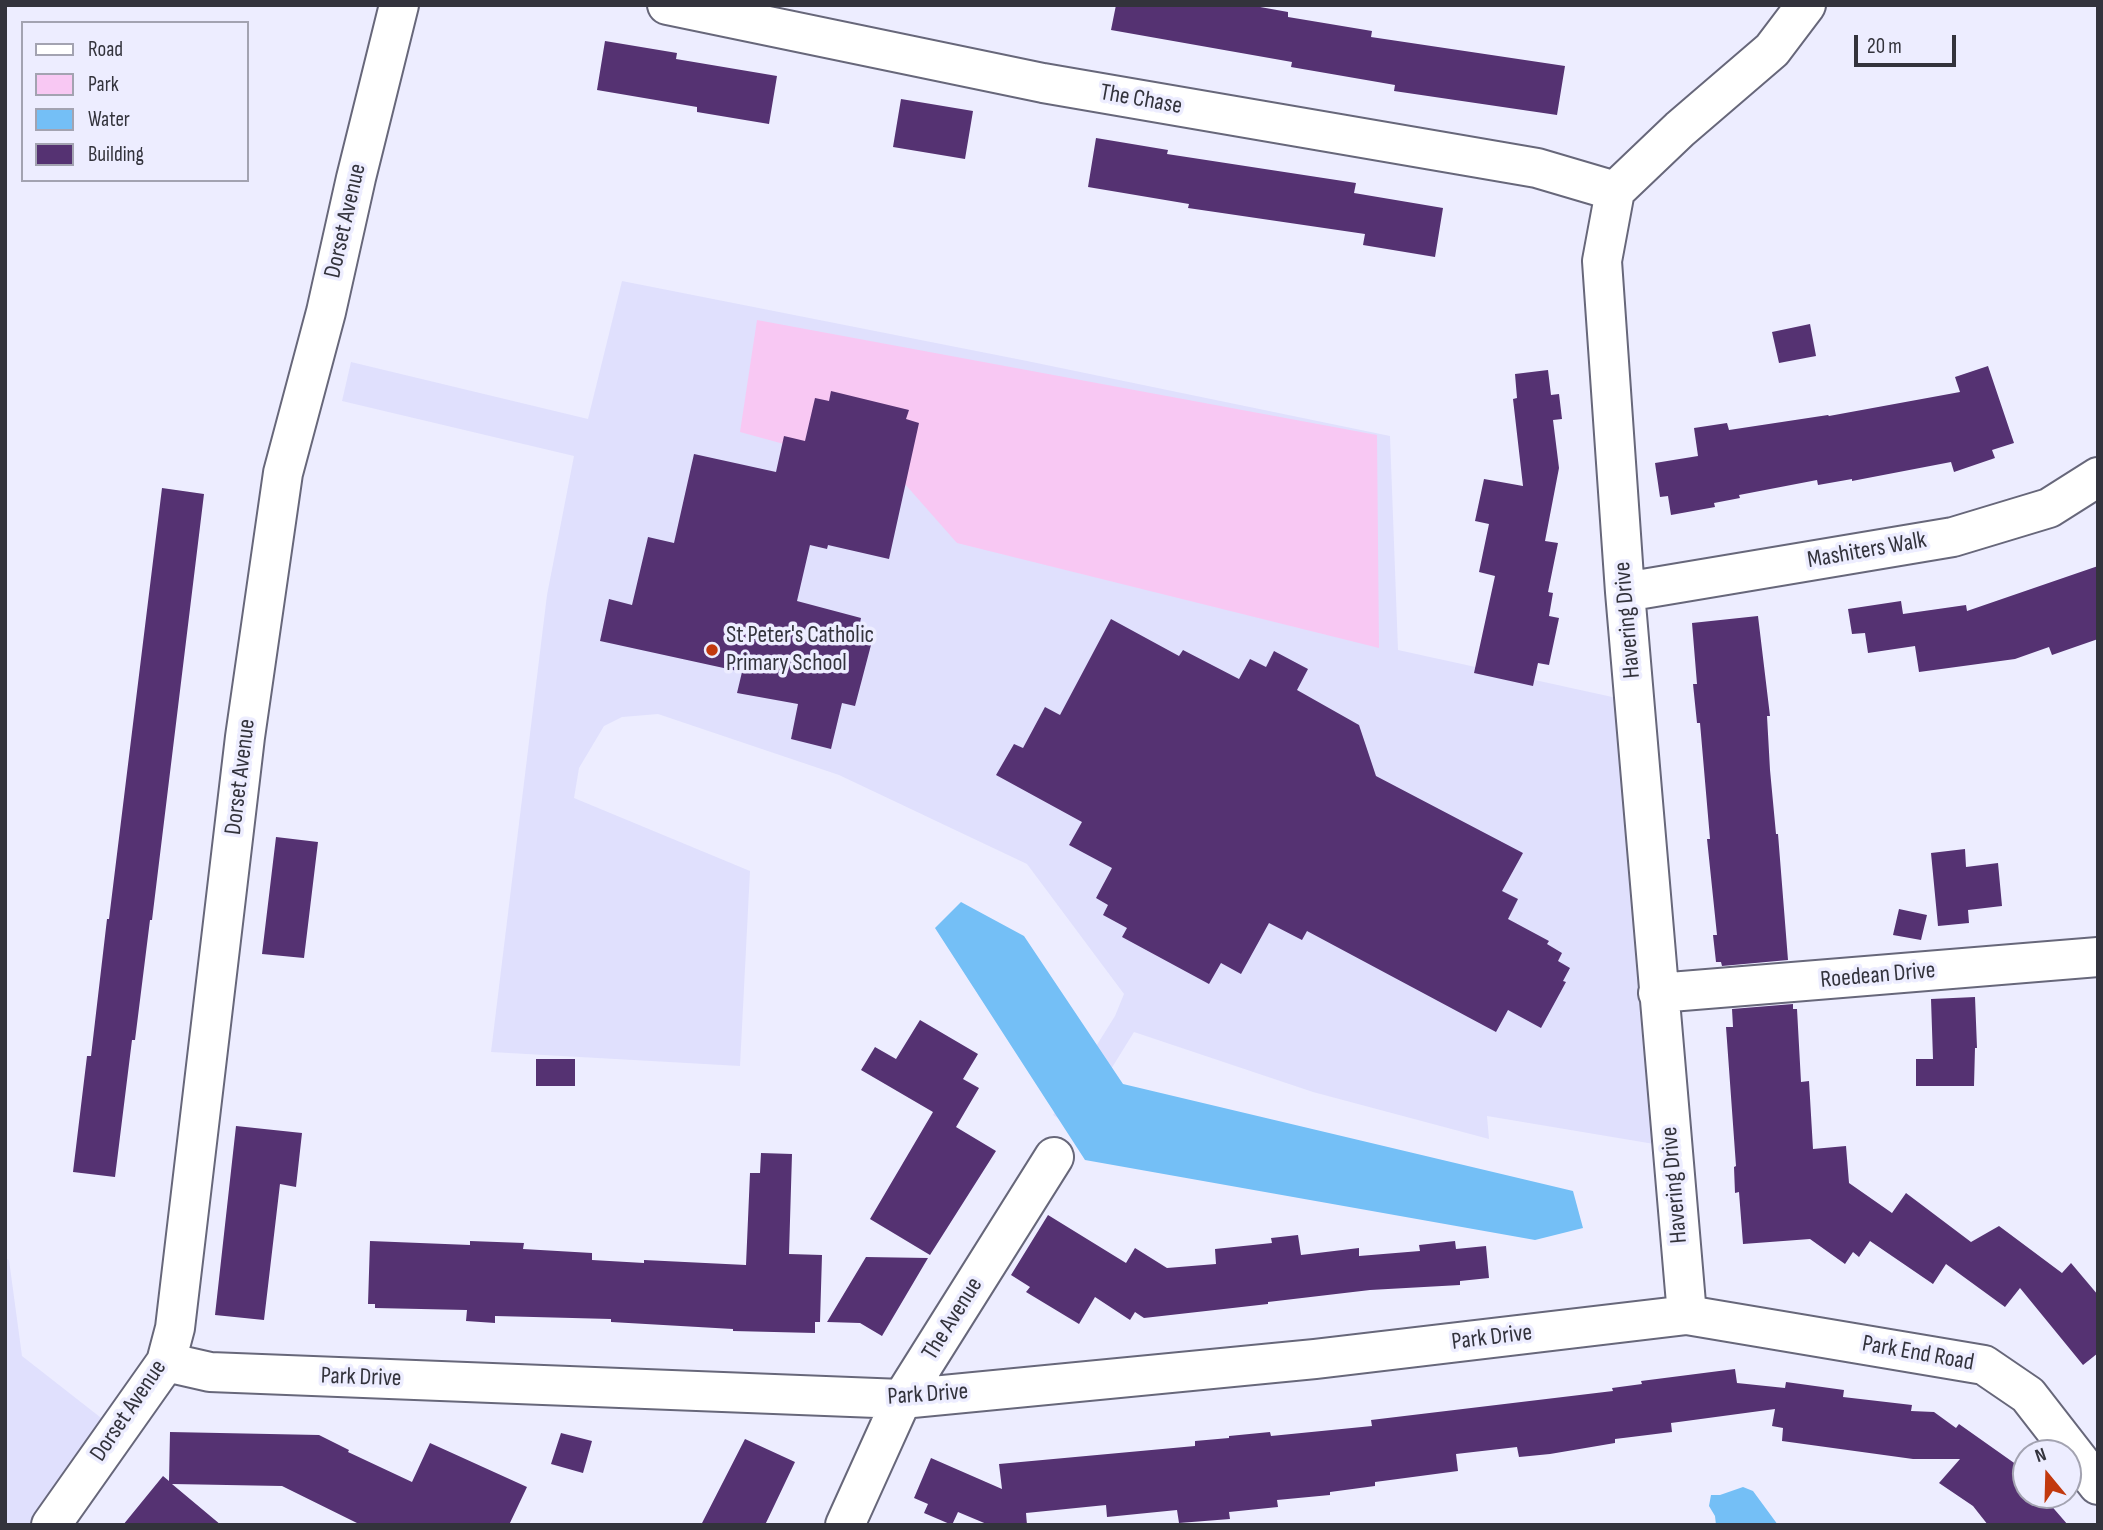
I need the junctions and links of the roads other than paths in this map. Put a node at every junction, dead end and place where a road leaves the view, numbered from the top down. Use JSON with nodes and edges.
{"nodes":[{"id":1,"x":400,"y":5,"type":"edge"},
{"id":2,"x":667,"y":5,"type":"edge"},
{"id":3,"x":1805,"y":5,"type":"edge"},
{"id":4,"x":1615,"y":191,"type":"junction"},
{"id":5,"x":2098,"y":477,"type":"edge"},
{"id":6,"x":1625,"y":592,"type":"junction"},
{"id":7,"x":2098,"y":957,"type":"edge"},
{"id":8,"x":1658,"y":993,"type":"junction"},
{"id":9,"x":1054,"y":1157,"type":"dead end"},
{"id":10,"x":1687,"y":1315,"type":"junction"},
{"id":11,"x":166,"y":1362,"type":"junction"},
{"id":12,"x":902,"y":1399,"type":"junction"},
{"id":13,"x":2098,"y":1485,"type":"edge"},
{"id":14,"x":51,"y":1525,"type":"edge"},
{"id":15,"x":845,"y":1525,"type":"edge"}],
"edges":[{"from":1,"to":11,"type":"street","name":"Dorset Avenue"},
{"from":2,"to":4,"type":"street","name":"The Chase"},
{"from":3,"to":4,"type":"street"},
{"from":4,"to":6,"type":"street","name":"Havering Drive"},
{"from":5,"to":6,"type":"street","name":"Mashiters Walk"},
{"from":6,"to":8,"type":"street","name":"Havering Drive"},
{"from":7,"to":8,"type":"street","name":"Roedean Drive"},
{"from":8,"to":10,"type":"street","name":"Havering Drive"},
{"from":9,"to":12,"type":"street","name":"The Avenue"},
{"from":10,"to":12,"type":"street","name":"Park Drive"},
{"from":10,"to":13,"type":"street","name":"Park End Road"},
{"from":11,"to":12,"type":"street","name":"Park Drive"},
{"from":11,"to":14,"type":"street","name":"Dorset Avenue"},
{"from":12,"to":15,"type":"street","name":"The Avenue"}]}
